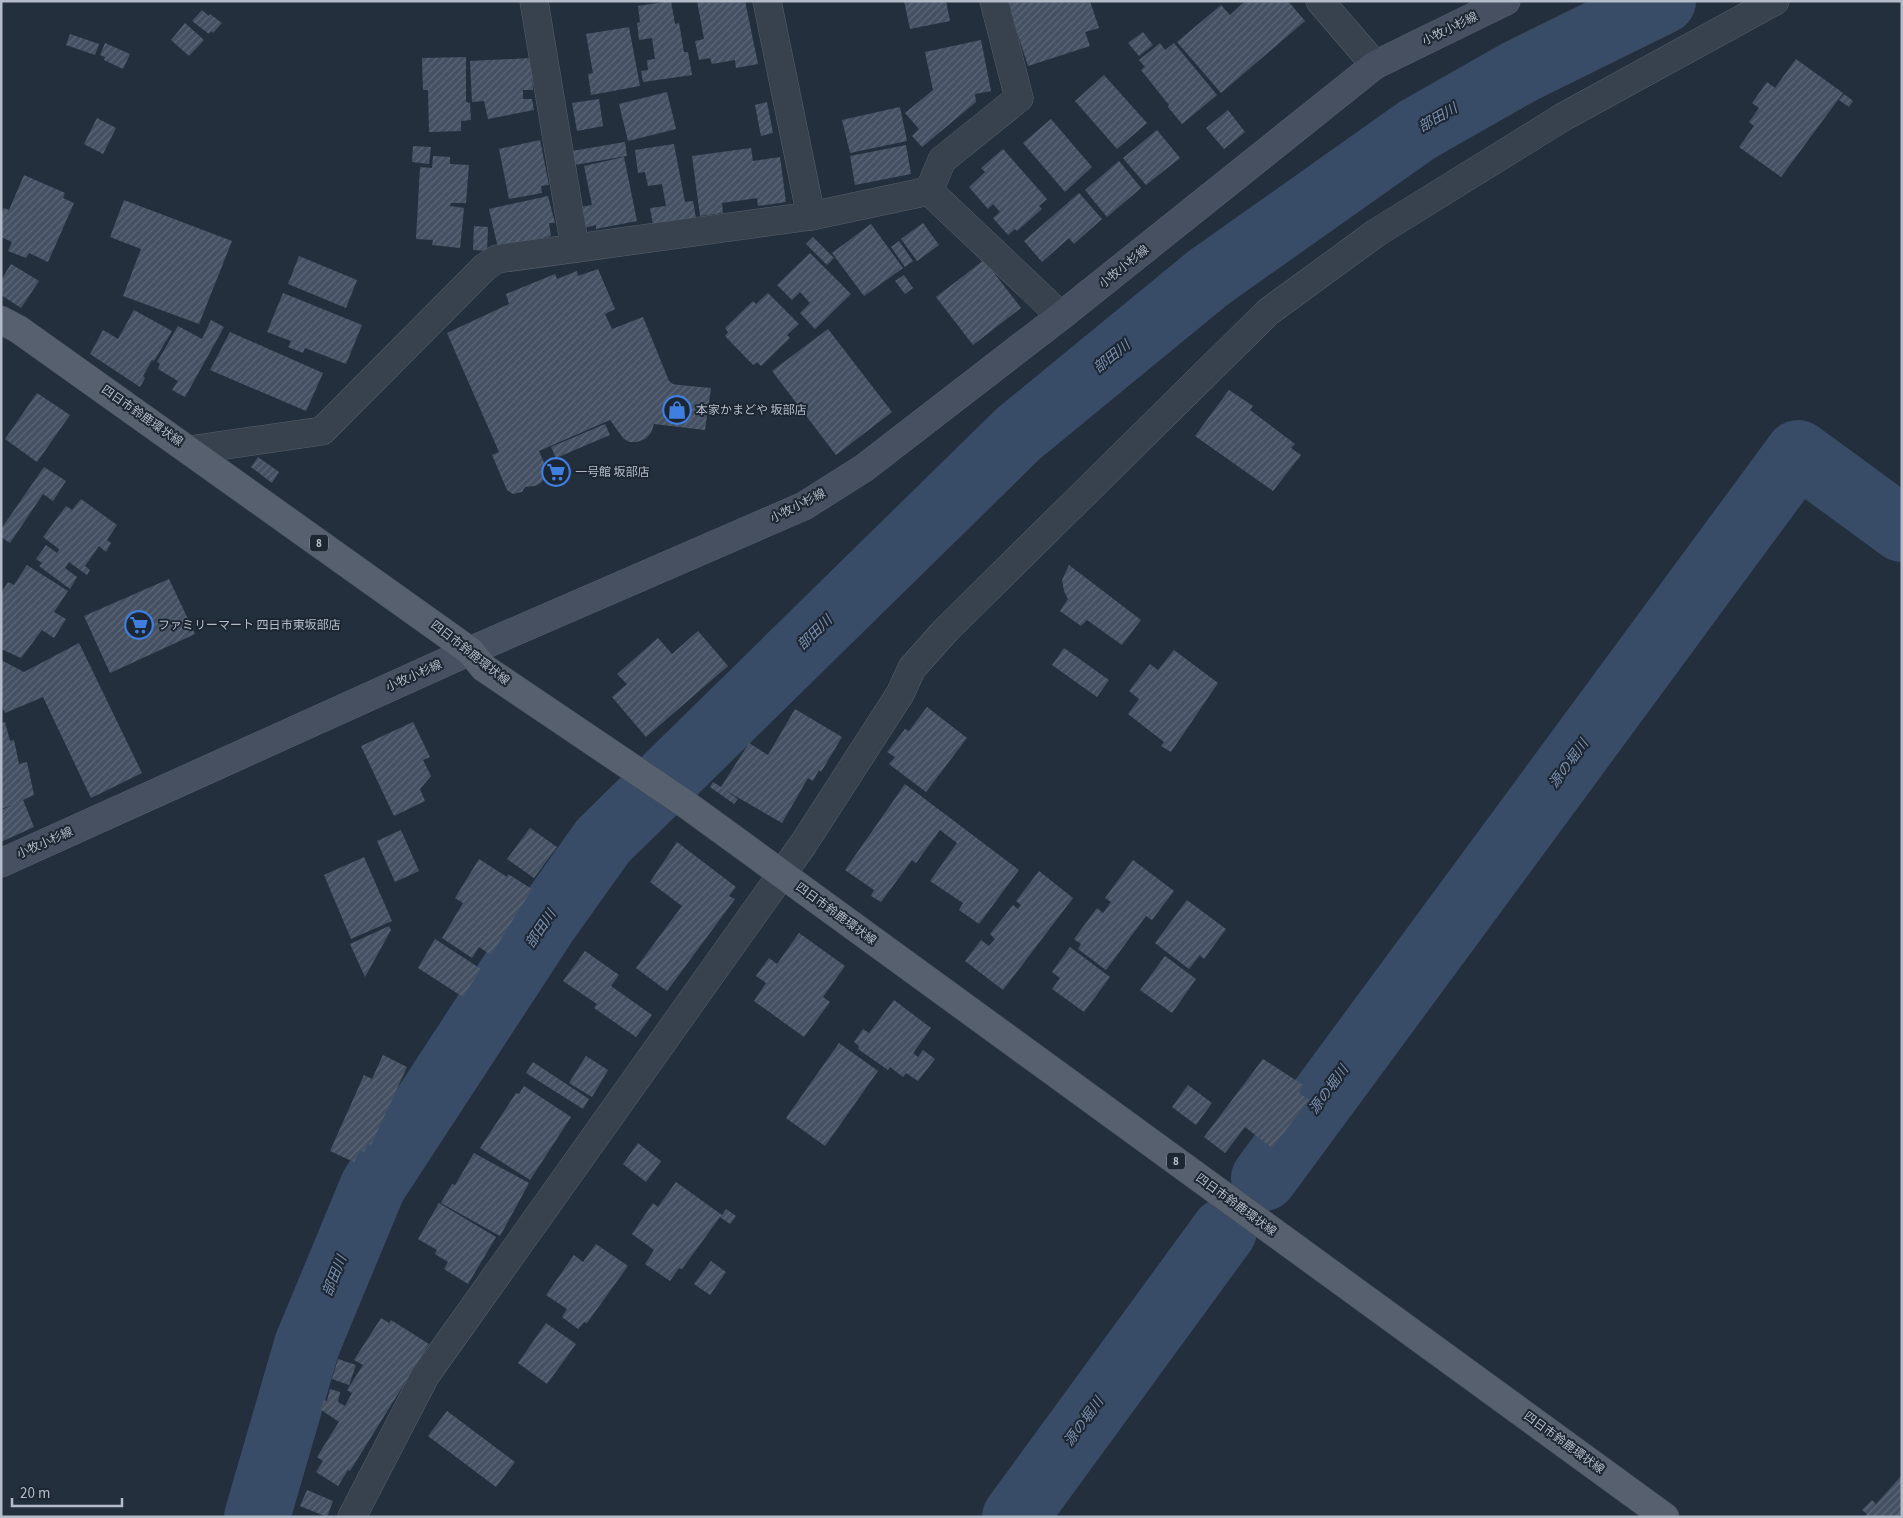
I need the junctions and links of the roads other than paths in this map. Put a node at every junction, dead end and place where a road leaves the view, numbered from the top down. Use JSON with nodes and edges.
{"nodes":[{"id":1,"x":534,"y":1,"type":"edge"},
{"id":2,"x":767,"y":1,"type":"edge"},
{"id":3,"x":994,"y":1,"type":"edge"},
{"id":4,"x":1320,"y":1,"type":"edge"},
{"id":5,"x":1506,"y":1,"type":"edge"},
{"id":6,"x":1775,"y":1,"type":"edge"},
{"id":7,"x":1375,"y":66,"type":"junction"},
{"id":8,"x":929,"y":191,"type":"junction"},
{"id":9,"x":811,"y":216,"type":"junction"},
{"id":10,"x":575,"y":248,"type":"junction"},
{"id":11,"x":1061,"y":316,"type":"junction"},
{"id":12,"x":1,"y":320,"type":"edge"},
{"id":13,"x":190,"y":450,"type":"junction"},
{"id":14,"x":470,"y":651,"type":"junction"},
{"id":15,"x":1,"y":863,"type":"edge"},
{"id":16,"x":781,"y":875,"type":"junction"},
{"id":17,"x":352,"y":1517,"type":"edge"},
{"id":18,"x":1665,"y":1517,"type":"edge"}],
"edges":[{"from":1,"to":10,"type":"street"},
{"from":2,"to":9,"type":"street"},
{"from":3,"to":8,"type":"street"},
{"from":4,"to":7,"type":"street"},
{"from":5,"to":7,"type":"main road","name":"小牧小杉線"},
{"from":6,"to":16,"type":"street"},
{"from":7,"to":11,"type":"main road","name":"小牧小杉線"},
{"from":8,"to":9,"type":"street"},
{"from":8,"to":11,"type":"street"},
{"from":9,"to":10,"type":"street"},
{"from":10,"to":13,"type":"street"},
{"from":11,"to":14,"type":"main road","name":"小牧小杉線"},
{"from":12,"to":13,"type":"main road","name":"四日市鈴鹿環状線","number":"8"},
{"from":13,"to":14,"type":"main road","name":"四日市鈴鹿環状線","number":"8"},
{"from":14,"to":15,"type":"main road","name":"小牧小杉線"},
{"from":14,"to":16,"type":"main road","name":"四日市鈴鹿環状線","number":"8"},
{"from":16,"to":17,"type":"street"},
{"from":16,"to":18,"type":"main road","name":"四日市鈴鹿環状線","number":"8"}]}
